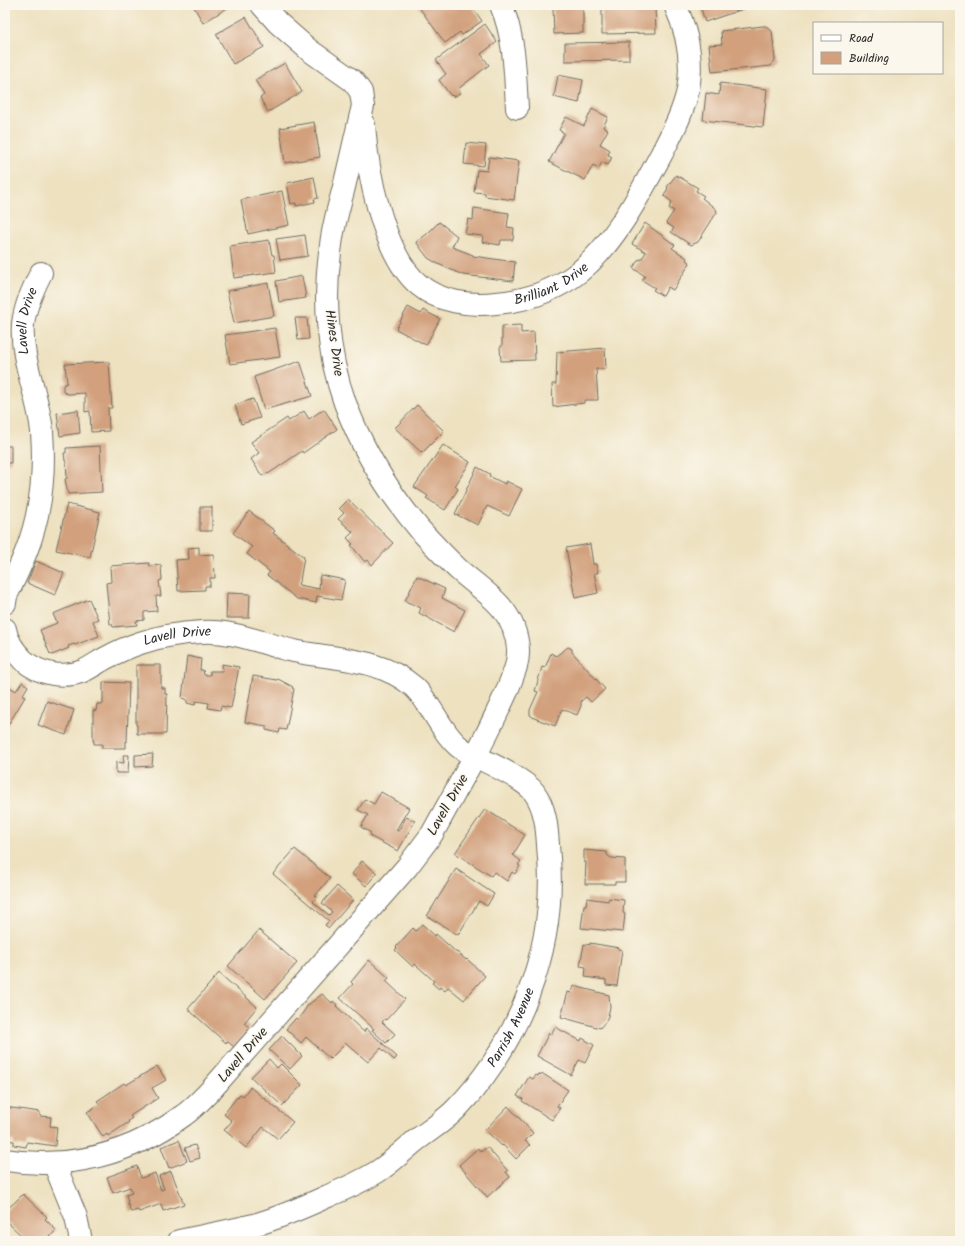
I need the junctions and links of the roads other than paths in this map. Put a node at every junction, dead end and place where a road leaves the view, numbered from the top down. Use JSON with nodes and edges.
{"nodes":[{"id":1,"x":262,"y":5,"type":"edge"},
{"id":2,"x":501,"y":5,"type":"edge"},
{"id":3,"x":675,"y":5,"type":"edge"},
{"id":4,"x":363,"y":106,"type":"junction"},
{"id":5,"x":517,"y":108,"type":"dead end"},
{"id":6,"x":41,"y":273,"type":"dead end"},
{"id":7,"x":5,"y":603,"type":"edge"},
{"id":8,"x":5,"y":629,"type":"edge"},
{"id":9,"x":475,"y":756,"type":"junction"},
{"id":10,"x":5,"y":1160,"type":"edge"},
{"id":11,"x":54,"y":1163,"type":"junction"},
{"id":12,"x":81,"y":1241,"type":"edge"},
{"id":13,"x":179,"y":1241,"type":"edge"}],
"edges":[{"from":1,"to":4,"type":"street","name":"Hines Drive"},
{"from":2,"to":5,"type":"street"},
{"from":3,"to":4,"type":"street","name":"Brilliant Drive"},
{"from":4,"to":9,"type":"street","name":"Hines Drive"},
{"from":6,"to":7,"type":"street","name":"Lavell Drive"},
{"from":8,"to":9,"type":"street","name":"Lavell Drive"},
{"from":9,"to":11,"type":"street","name":"Lavell Drive"},
{"from":9,"to":13,"type":"street","name":"Parrish Avenue"},
{"from":10,"to":11,"type":"street","name":"Lavell Drive"},
{"from":11,"to":12,"type":"street"}]}
